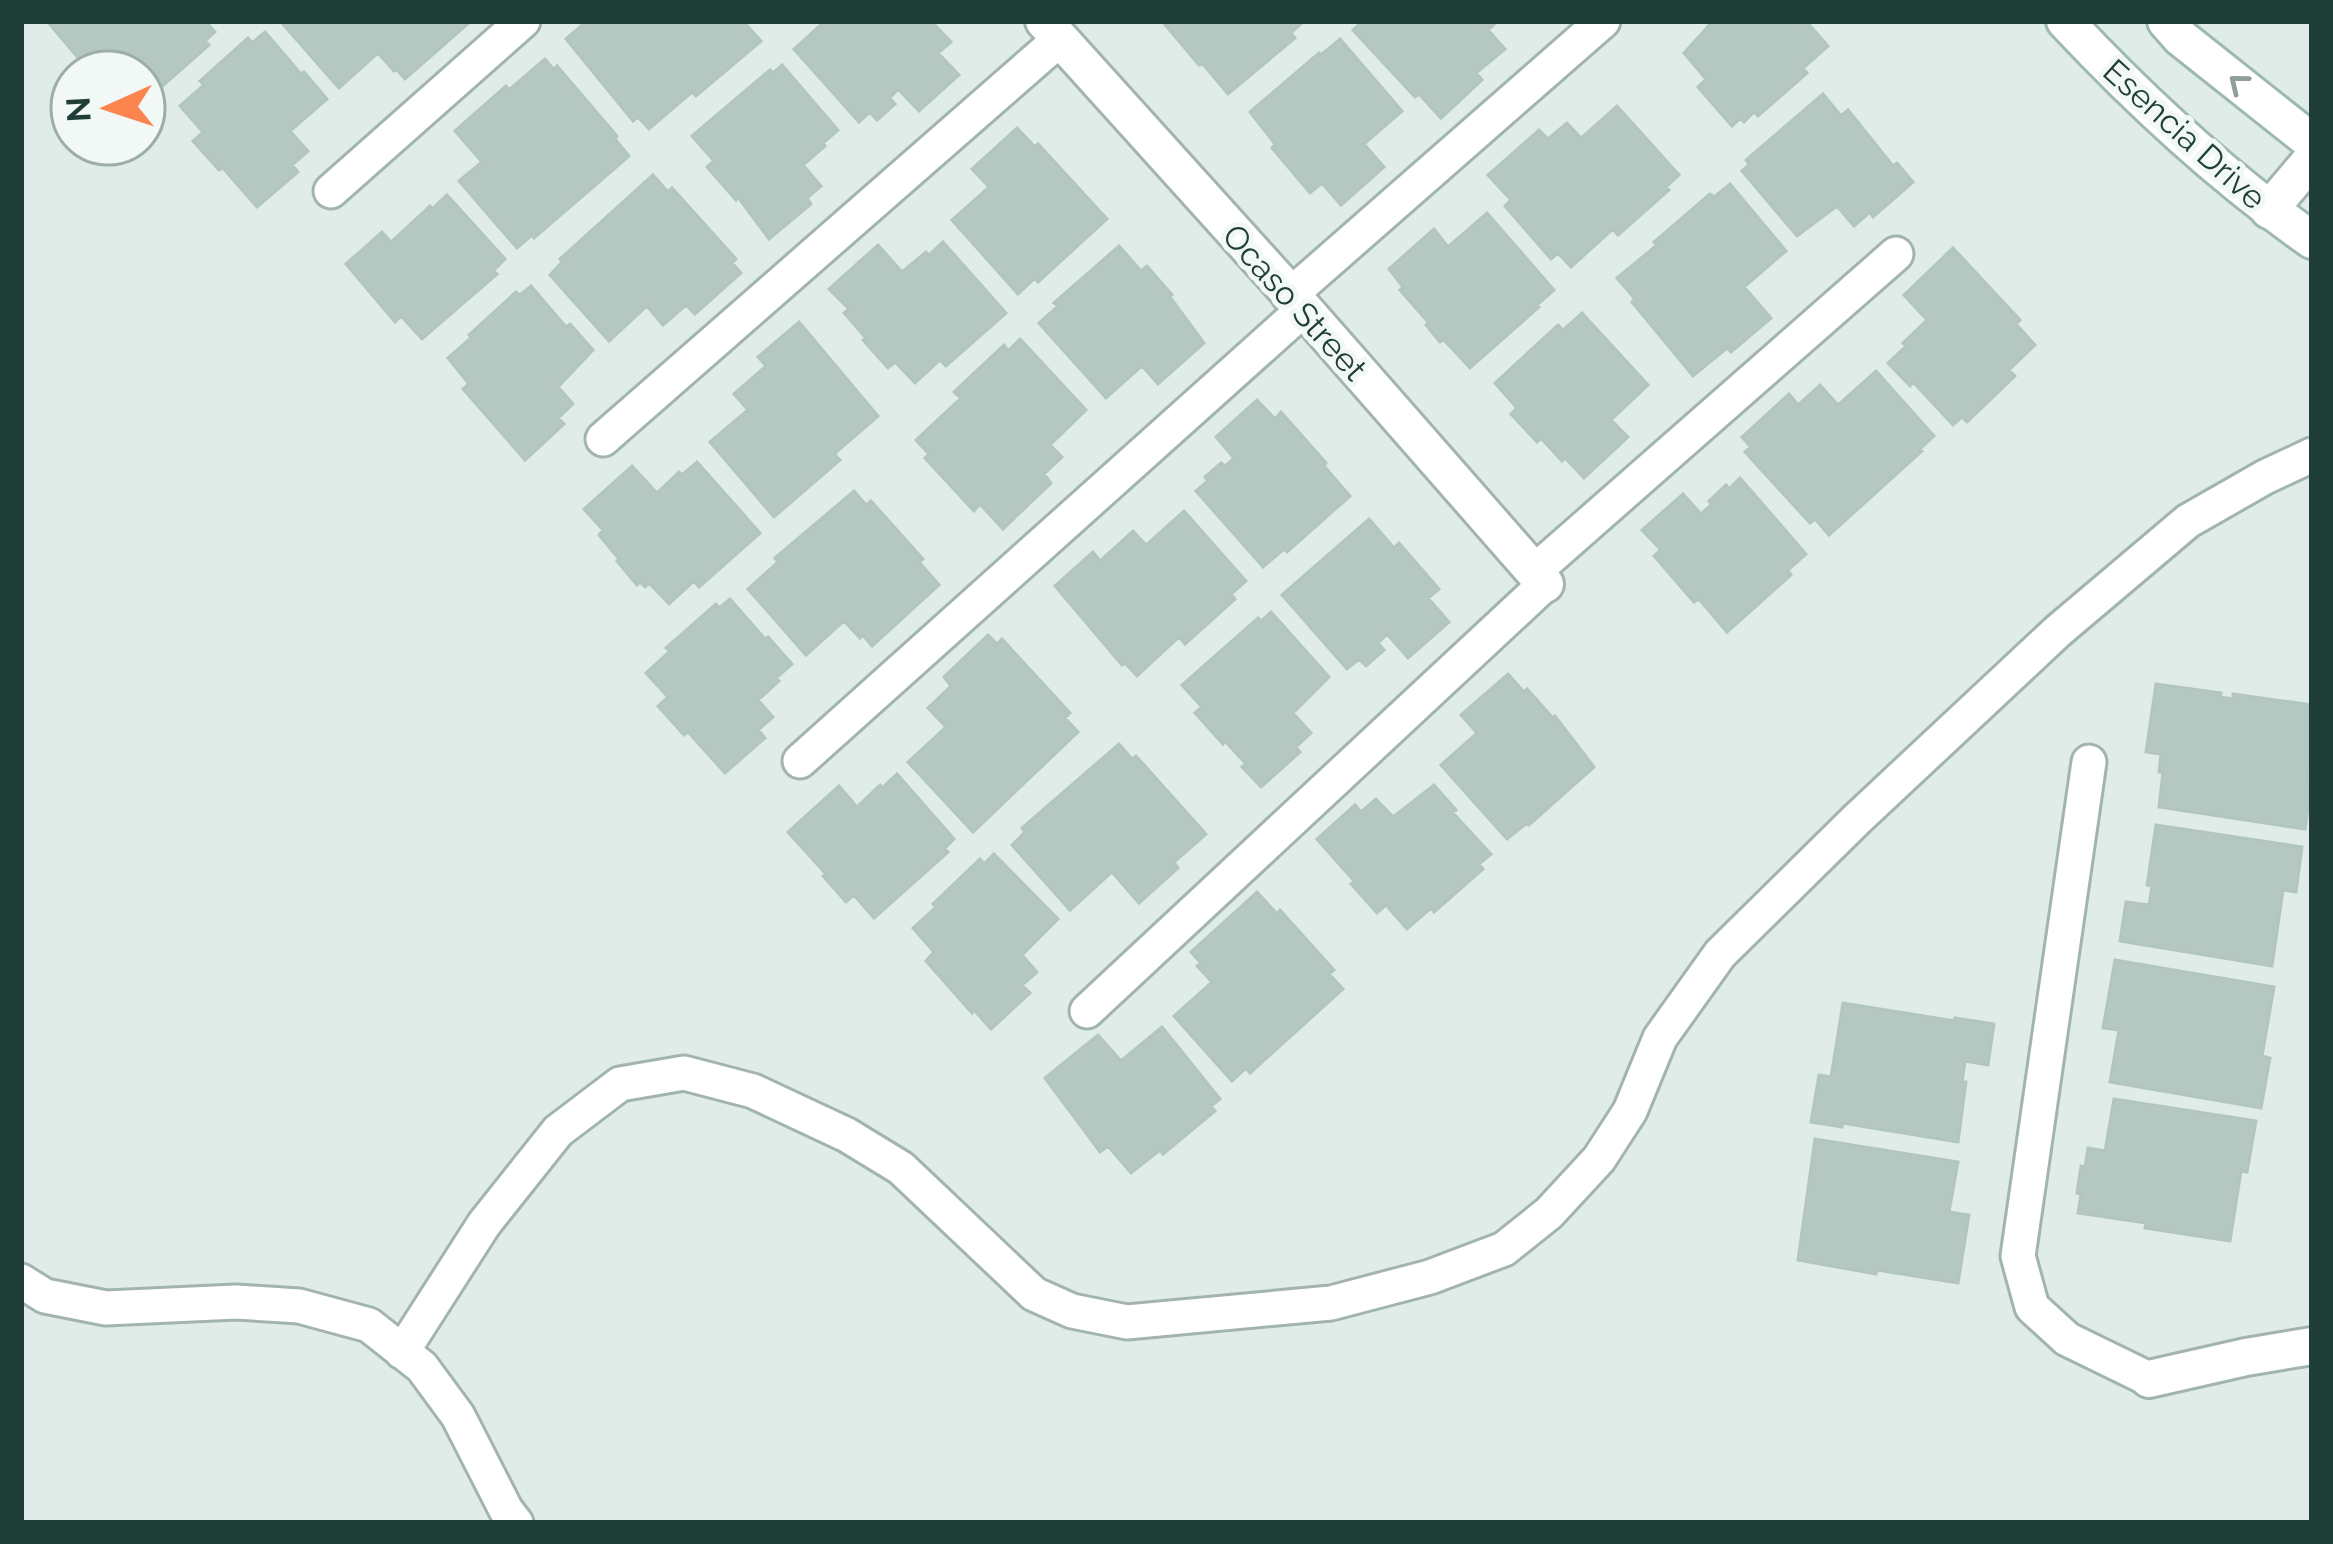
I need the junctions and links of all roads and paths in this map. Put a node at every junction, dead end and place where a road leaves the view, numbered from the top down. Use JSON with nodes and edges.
{"nodes":[{"id":1,"x":523,"y":21,"type":"edge"},
{"id":2,"x":1603,"y":21,"type":"edge"},
{"id":3,"x":2065,"y":21,"type":"edge"},
{"id":4,"x":2166,"y":21,"type":"edge"},
{"id":5,"x":1053,"y":27,"type":"edge"},
{"id":6,"x":2312,"y":142,"type":"edge"},
{"id":7,"x":2312,"y":159,"type":"edge"},
{"id":8,"x":331,"y":191,"type":"dead end"},
{"id":9,"x":2269,"y":210,"type":"junction"},
{"id":10,"x":2312,"y":240,"type":"edge"},
{"id":11,"x":1896,"y":254,"type":"dead end"},
{"id":12,"x":1296,"y":302,"type":"junction"},
{"id":13,"x":603,"y":440,"type":"dead end"},
{"id":14,"x":2312,"y":455,"type":"edge"},
{"id":15,"x":1540,"y":578,"type":"junction"},
{"id":16,"x":800,"y":761,"type":"dead end"},
{"id":17,"x":2089,"y":762,"type":"dead end"},
{"id":18,"x":1087,"y":1011,"type":"dead end"},
{"id":19,"x":21,"y":1281,"type":"edge"},
{"id":20,"x":2312,"y":1346,"type":"edge"},
{"id":21,"x":402,"y":1352,"type":"junction"},
{"id":22,"x":2149,"y":1379,"type":"joint"},
{"id":23,"x":516,"y":1523,"type":"edge"}],
"edges":[{"from":1,"to":8,"type":"lane"},
{"from":2,"to":12,"type":"lane"},
{"from":3,"to":9,"type":"street","name":"Esencia Drive"},
{"from":6,"to":4,"type":"street","name":"Esencia Drive","one_way":true},
{"from":5,"to":12,"type":"street","name":"Ocaso Street"},
{"from":5,"to":13,"type":"lane"},
{"from":7,"to":9,"type":"street"},
{"from":9,"to":10,"type":"street","name":"Esencia Drive"},
{"from":11,"to":15,"type":"lane"},
{"from":12,"to":15,"type":"street","name":"Ocaso Street"},
{"from":12,"to":16,"type":"lane"},
{"from":14,"to":21,"type":"lane"},
{"from":15,"to":18,"type":"lane"},
{"from":17,"to":22,"type":"lane"},
{"from":19,"to":21,"type":"lane"},
{"from":20,"to":22,"type":"street"},
{"from":21,"to":23,"type":"lane"}]}
